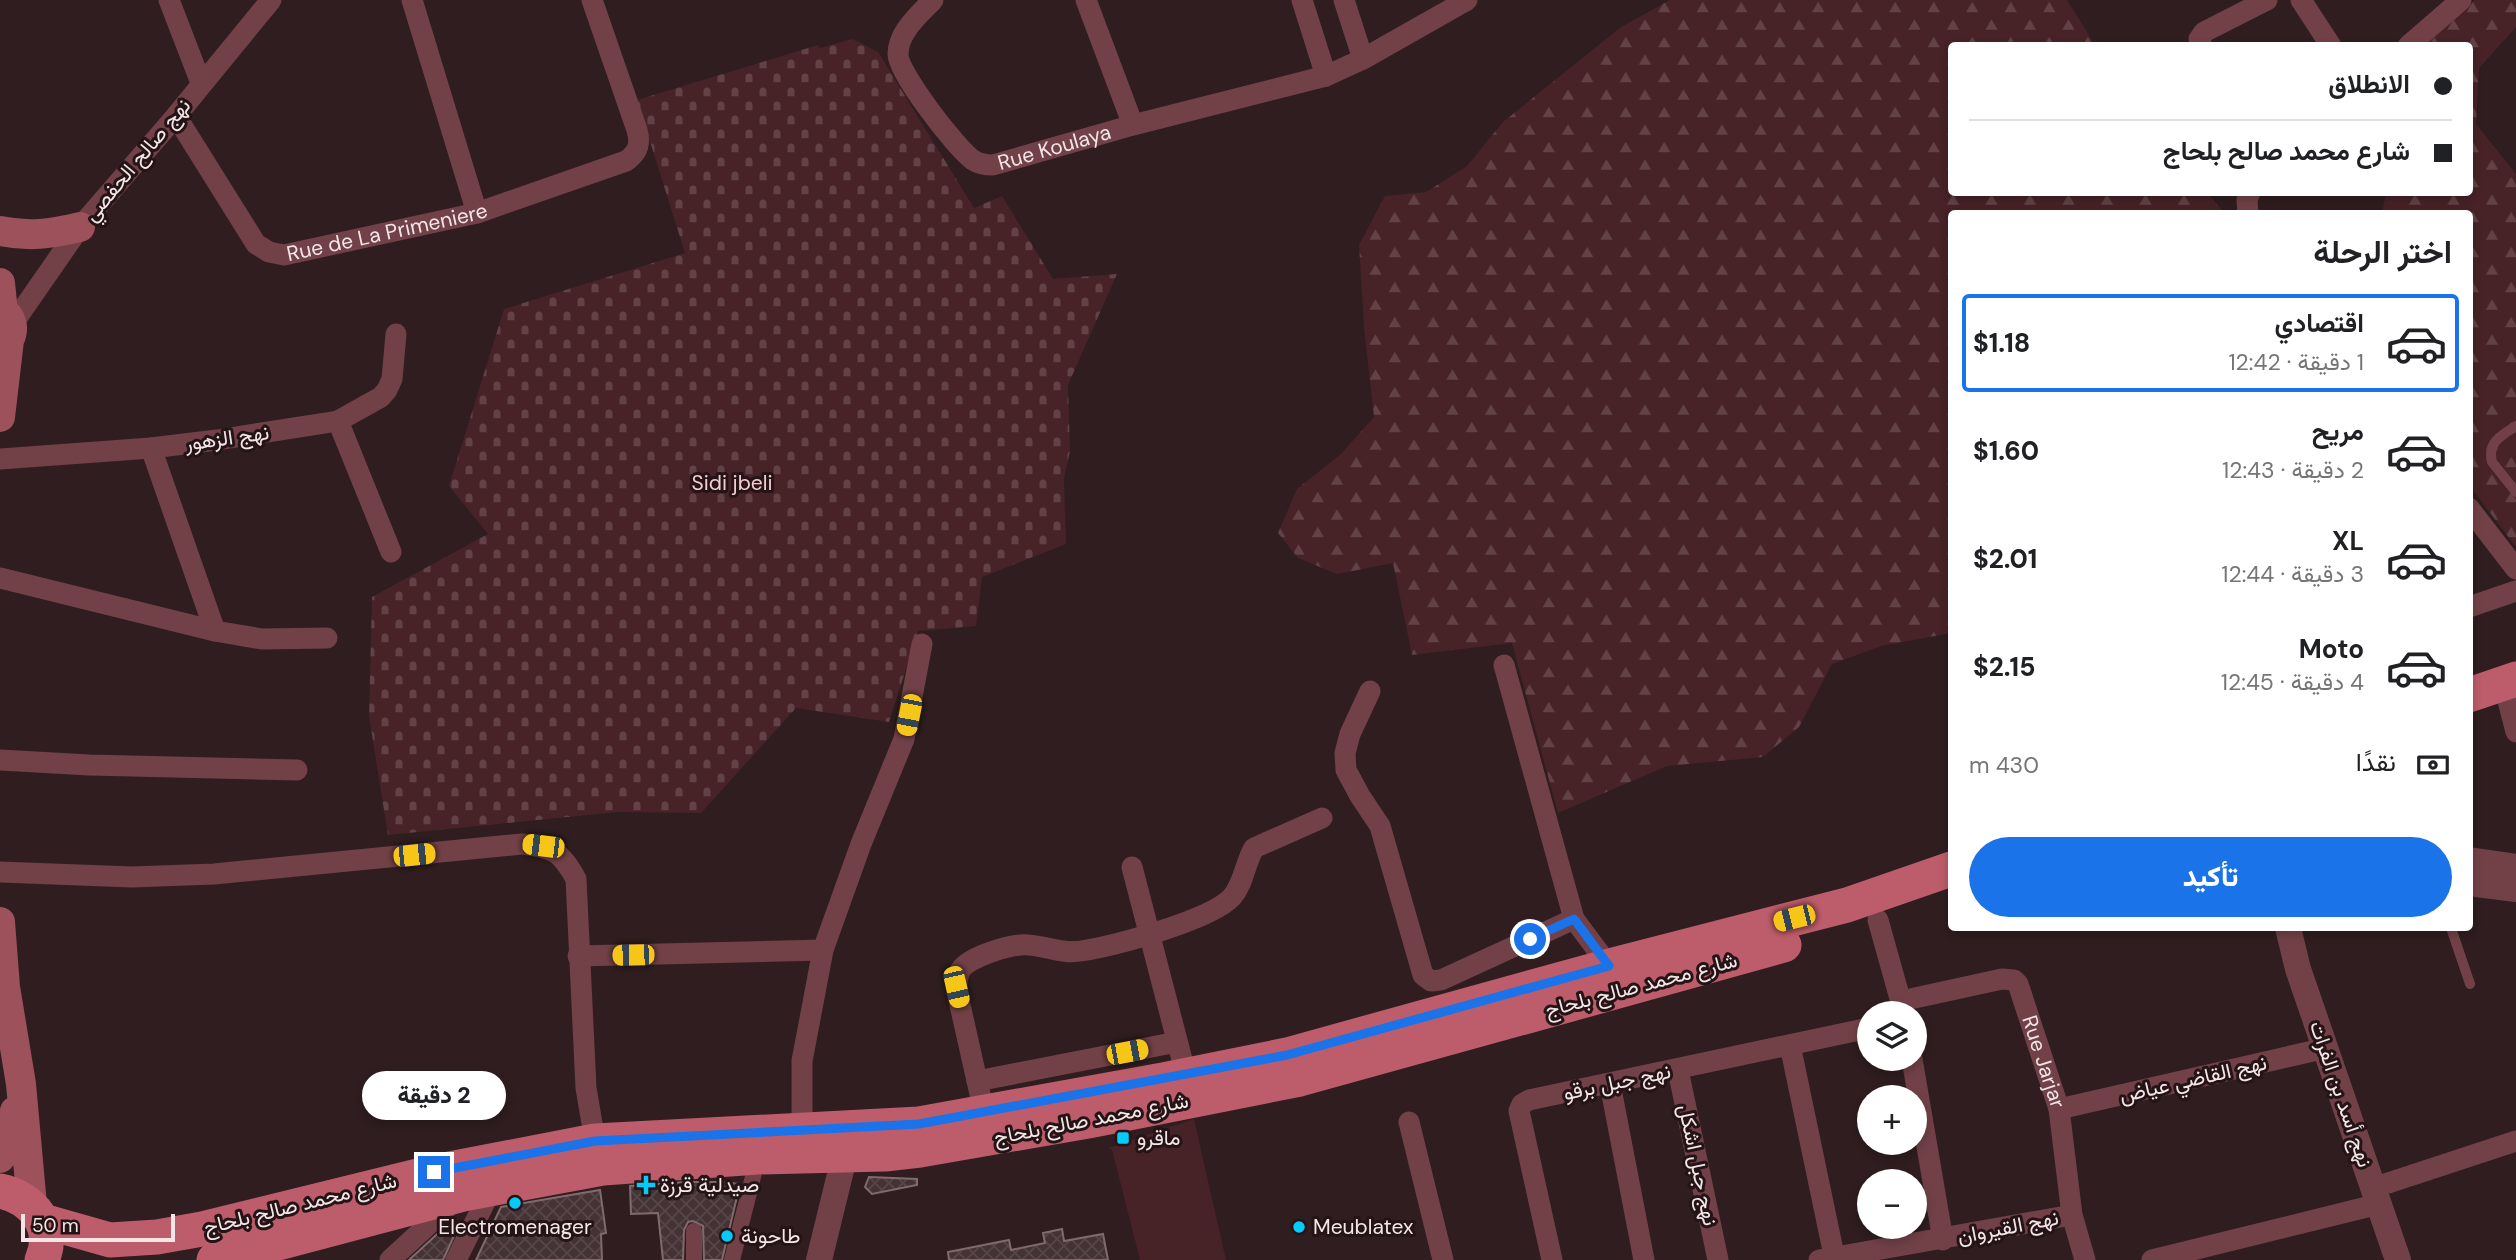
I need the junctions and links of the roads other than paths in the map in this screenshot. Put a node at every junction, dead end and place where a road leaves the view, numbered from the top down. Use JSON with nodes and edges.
{"nodes":[{"id":1,"x":169,"y":0,"type":"edge"},
{"id":2,"x":271,"y":0,"type":"edge"},
{"id":3,"x":412,"y":0,"type":"edge"},
{"id":4,"x":592,"y":0,"type":"edge"},
{"id":5,"x":933,"y":0,"type":"edge"},
{"id":6,"x":1086,"y":0,"type":"edge"},
{"id":7,"x":1302,"y":0,"type":"edge"},
{"id":8,"x":1344,"y":0,"type":"edge"},
{"id":9,"x":1467,"y":0,"type":"edge"},
{"id":10,"x":2267,"y":0,"type":"edge"},
{"id":11,"x":2301,"y":0,"type":"edge"},
{"id":12,"x":2461,"y":0,"type":"edge"},
{"id":13,"x":2200,"y":42,"type":"edge"},
{"id":14,"x":2328,"y":42,"type":"edge"},
{"id":15,"x":2413,"y":42,"type":"edge"},
{"id":16,"x":1363,"y":59,"type":"junction"},
{"id":17,"x":1326,"y":76,"type":"junction"},
{"id":18,"x":201,"y":83,"type":"junction"},
{"id":19,"x":176,"y":116,"type":"junction"},
{"id":20,"x":1133,"y":125,"type":"junction"},
{"id":21,"x":477,"y":213,"type":"junction"},
{"id":22,"x":80,"y":227,"type":"junction"},
{"id":23,"x":0,"y":230,"type":"edge"},
{"id":24,"x":4,"y":319,"type":"edge"},
{"id":25,"x":396,"y":334,"type":"dead end"},
{"id":26,"x":0,"y":417,"type":"edge"},
{"id":27,"x":338,"y":421,"type":"junction"},
{"id":28,"x":2516,"y":426,"type":"edge"},
{"id":29,"x":151,"y":448,"type":"junction"},
{"id":30,"x":0,"y":458,"type":"edge"},
{"id":31,"x":2516,"y":492,"type":"edge"},
{"id":32,"x":2473,"y":513,"type":"edge"},
{"id":33,"x":391,"y":552,"type":"dead end"},
{"id":34,"x":2516,"y":569,"type":"edge"},
{"id":35,"x":0,"y":578,"type":"edge"},
{"id":36,"x":2516,"y":591,"type":"edge"},
{"id":37,"x":2473,"y":606,"type":"edge"},
{"id":38,"x":215,"y":631,"type":"junction"},
{"id":39,"x":327,"y":638,"type":"dead end"},
{"id":40,"x":922,"y":644,"type":"dead end"},
{"id":41,"x":1504,"y":665,"type":"dead end"},
{"id":42,"x":1370,"y":691,"type":"dead end"},
{"id":43,"x":2473,"y":696,"type":"edge"},
{"id":44,"x":2514,"y":702,"type":"edge"},
{"id":45,"x":2473,"y":713,"type":"edge"},
{"id":46,"x":0,"y":760,"type":"edge"},
{"id":47,"x":297,"y":770,"type":"dead end"},
{"id":48,"x":1322,"y":818,"type":"dead end"},
{"id":49,"x":2473,"y":861,"type":"edge"},
{"id":50,"x":1132,"y":867,"type":"dead end"},
{"id":51,"x":2516,"y":867,"type":"edge"},
{"id":52,"x":1948,"y":870,"type":"edge"},
{"id":53,"x":0,"y":872,"type":"edge"},
{"id":54,"x":2473,"y":884,"type":"edge"},
{"id":55,"x":2516,"y":889,"type":"edge"},
{"id":56,"x":1948,"y":891,"type":"edge"},
{"id":57,"x":1574,"y":919,"type":"junction"},
{"id":58,"x":1878,"y":920,"type":"junction"},
{"id":59,"x":0,"y":922,"type":"edge"},
{"id":60,"x":2289,"y":931,"type":"edge"},
{"id":61,"x":2452,"y":931,"type":"edge"},
{"id":62,"x":1150,"y":935,"type":"junction"},
{"id":63,"x":824,"y":950,"type":"junction"},
{"id":64,"x":578,"y":956,"type":"junction"},
{"id":65,"x":1609,"y":966,"type":"junction"},
{"id":66,"x":2470,"y":984,"type":"dead end"},
{"id":67,"x":1901,"y":1001,"type":"edge"},
{"id":68,"x":1924,"y":1001,"type":"edge"},
{"id":69,"x":1857,"y":1031,"type":"edge"},
{"id":70,"x":1177,"y":1042,"type":"junction"},
{"id":71,"x":1790,"y":1045,"type":"junction"},
{"id":72,"x":2326,"y":1048,"type":"junction"},
{"id":73,"x":1678,"y":1070,"type":"junction"},
{"id":74,"x":1914,"y":1071,"type":"edge"},
{"id":75,"x":21,"y":1084,"type":"junction"},
{"id":76,"x":1610,"y":1084,"type":"junction"},
{"id":77,"x":1173,"y":1086,"type":"junction"},
{"id":78,"x":981,"y":1097,"type":"junction"},
{"id":79,"x":2059,"y":1110,"type":"junction"},
{"id":80,"x":1409,"y":1122,"type":"dead end"},
{"id":81,"x":802,"y":1130,"type":"junction"},
{"id":82,"x":595,"y":1141,"type":"junction"},
{"id":83,"x":2516,"y":1141,"type":"edge"},
{"id":84,"x":845,"y":1154,"type":"junction"},
{"id":85,"x":758,"y":1157,"type":"junction"},
{"id":86,"x":0,"y":1158,"type":"edge"},
{"id":87,"x":0,"y":1191,"type":"edge"},
{"id":88,"x":477,"y":1191,"type":"junction"},
{"id":89,"x":2376,"y":1196,"type":"junction"},
{"id":90,"x":37,"y":1213,"type":"junction"},
{"id":91,"x":2073,"y":1215,"type":"junction"},
{"id":92,"x":694,"y":1231,"type":"dead end"},
{"id":93,"x":1943,"y":1240,"type":"junction"},
{"id":94,"x":1830,"y":1259,"type":"edge"},
{"id":95,"x":42,"y":1260,"type":"edge"},
{"id":96,"x":214,"y":1260,"type":"edge"},
{"id":97,"x":390,"y":1260,"type":"edge"},
{"id":98,"x":456,"y":1260,"type":"edge"},
{"id":99,"x":694,"y":1260,"type":"edge"},
{"id":100,"x":732,"y":1260,"type":"edge"},
{"id":101,"x":819,"y":1260,"type":"edge"},
{"id":102,"x":1443,"y":1260,"type":"edge"},
{"id":103,"x":1552,"y":1260,"type":"edge"},
{"id":104,"x":1644,"y":1260,"type":"edge"},
{"id":105,"x":1718,"y":1260,"type":"edge"},
{"id":106,"x":2085,"y":1260,"type":"edge"},
{"id":107,"x":2152,"y":1260,"type":"edge"},
{"id":108,"x":2398,"y":1260,"type":"edge"}],
"edges":[{"from":1,"to":18,"type":"street"},
{"from":2,"to":18,"type":"street","name":"نهج صالح الحفصي"},
{"from":3,"to":21,"type":"street"},
{"from":4,"to":21,"type":"street","name":"Rue de La Primeniere"},
{"from":5,"to":20,"type":"street","name":"Rue Koulaya"},
{"from":6,"to":20,"type":"street"},
{"from":7,"to":17,"type":"street"},
{"from":8,"to":16,"type":"street"},
{"from":9,"to":16,"type":"street","name":"Rue Koulaya"},
{"from":10,"to":13,"type":"street"},
{"from":11,"to":14,"type":"street"},
{"from":12,"to":15,"type":"street"},
{"from":16,"to":17,"type":"street","name":"Rue Koulaya"},
{"from":17,"to":20,"type":"street","name":"Rue Koulaya"},
{"from":18,"to":19,"type":"street","name":"نهج صالح الحفصي"},
{"from":19,"to":21,"type":"street","name":"Rue de La Primeniere"},
{"from":19,"to":22,"type":"street","name":"نهج صالح الحفصي"},
{"from":22,"to":23,"type":"main road"},
{"from":22,"to":24,"type":"street","name":"نهج صالح الحفصي"},
{"from":24,"to":26,"type":"main road"},
{"from":25,"to":27,"type":"street","name":"نهج الزهور"},
{"from":27,"to":29,"type":"street","name":"نهج الزهور"},
{"from":27,"to":33,"type":"street"},
{"from":28,"to":31,"type":"lane"},
{"from":29,"to":30,"type":"street","name":"نهج الزهور"},
{"from":29,"to":38,"type":"street"},
{"from":32,"to":34,"type":"street"},
{"from":35,"to":38,"type":"street"},
{"from":36,"to":37,"type":"street"},
{"from":38,"to":39,"type":"street"},
{"from":40,"to":63,"type":"street"},
{"from":41,"to":57,"type":"street"},
{"from":42,"to":57,"type":"street"},
{"from":43,"to":44,"type":"main road"},
{"from":44,"to":45,"type":"main road"},
{"from":46,"to":47,"type":"street"},
{"from":48,"to":62,"type":"street"},
{"from":49,"to":51,"type":"street"},
{"from":50,"to":62,"type":"street"},
{"from":52,"to":65,"type":"main road","name":"شارع محمد صالح بلحاج"},
{"from":53,"to":64,"type":"street"},
{"from":54,"to":55,"type":"street"},
{"from":56,"to":58,"type":"main road","name":"شارع محمد صالح بلحاج"},
{"from":57,"to":65,"type":"street"},
{"from":58,"to":67,"type":"street"},
{"from":58,"to":77,"type":"main road","name":"شارع محمد صالح بلحاج"},
{"from":59,"to":75,"type":"main road"},
{"from":60,"to":72,"type":"street","name":"نهج أسد بن الفرات"},
{"from":61,"to":66,"type":"lane"},
{"from":62,"to":70,"type":"street"},
{"from":62,"to":78,"type":"street"},
{"from":63,"to":64,"type":"street"},
{"from":63,"to":81,"type":"street"},
{"from":64,"to":82,"type":"street"},
{"from":65,"to":77,"type":"main road","name":"شارع محمد صالح بلحاج"},
{"from":68,"to":79,"type":"street","name":"Rue Jarjar"},
{"from":69,"to":71,"type":"street","name":"نهج جبل برقو"},
{"from":70,"to":77,"type":"street"},
{"from":70,"to":78,"type":"street"},
{"from":71,"to":73,"type":"street","name":"نهج جبل برقو"},
{"from":71,"to":94,"type":"street"},
{"from":72,"to":79,"type":"street","name":"نهج القاضي عياض"},
{"from":72,"to":89,"type":"street","name":"نهج أسد بن الفرات"},
{"from":73,"to":76,"type":"street","name":"نهج جبل برقو"},
{"from":73,"to":105,"type":"street","name":"نهج جبل اشكل"},
{"from":74,"to":93,"type":"street"},
{"from":75,"to":86,"type":"main road"},
{"from":75,"to":90,"type":"main road"},
{"from":76,"to":103,"type":"street","name":"نهج جبل برقو"},
{"from":76,"to":104,"type":"street"},
{"from":77,"to":78,"type":"main road","name":"شارع محمد صالح بلحاج"},
{"from":77,"to":84,"type":"main road","name":"شارع محمد صالح بلحاج"},
{"from":78,"to":81,"type":"main road","name":"شارع محمد صالح بلحاج"},
{"from":79,"to":91,"type":"street","name":"Rue Jarjar"},
{"from":80,"to":102,"type":"street"},
{"from":81,"to":82,"type":"main road","name":"شارع محمد صالح بلحاج"},
{"from":82,"to":90,"type":"main road","name":"شارع محمد صالح بلحاج"},
{"from":83,"to":89,"type":"street"},
{"from":84,"to":85,"type":"main road","name":"شارع محمد صالح بلحاج"},
{"from":84,"to":101,"type":"street"},
{"from":85,"to":88,"type":"main road","name":"شارع محمد صالح بلحاج"},
{"from":85,"to":100,"type":"street"},
{"from":87,"to":90,"type":"main road","name":"شارع محمد صالح بلحاج"},
{"from":88,"to":96,"type":"main road","name":"شارع محمد صالح بلحاج"},
{"from":88,"to":97,"type":"street"},
{"from":88,"to":98,"type":"street"},
{"from":89,"to":107,"type":"street"},
{"from":89,"to":108,"type":"street","name":"نهج أسد بن الفرات"},
{"from":90,"to":95,"type":"main road"},
{"from":91,"to":93,"type":"street","name":"نهج القيروان"},
{"from":91,"to":106,"type":"street","name":"Rue Jarjar"},
{"from":92,"to":99,"type":"street"},
{"from":93,"to":94,"type":"street","name":"نهج القيروان"}]}
